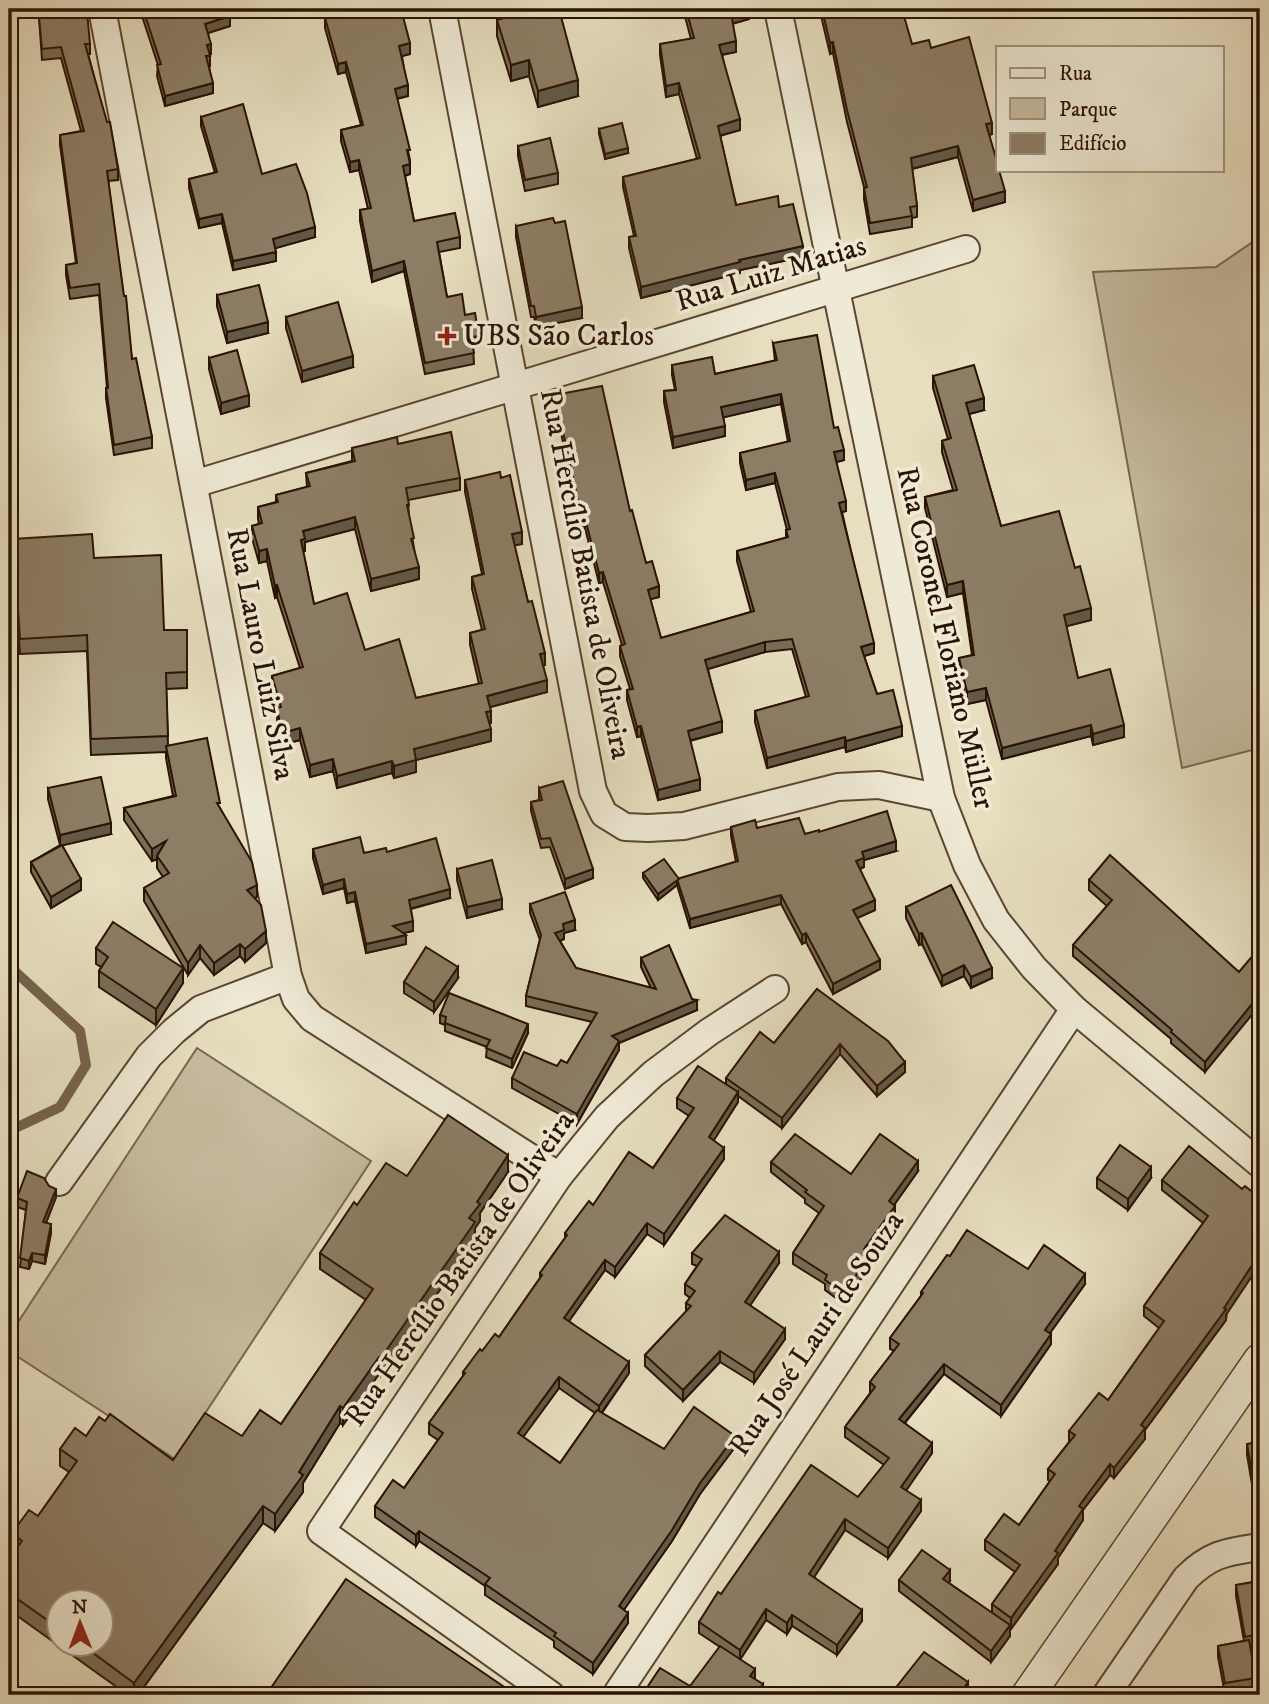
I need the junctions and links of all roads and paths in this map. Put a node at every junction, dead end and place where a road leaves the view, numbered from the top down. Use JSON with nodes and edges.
{"nodes":[{"id":1,"x":102,"y":9,"type":"edge"},
{"id":2,"x":442,"y":9,"type":"edge"},
{"id":3,"x":778,"y":9,"type":"edge"},
{"id":4,"x":965,"y":249,"type":"dead end"},
{"id":5,"x":836,"y":289,"type":"junction"},
{"id":6,"x":515,"y":387,"type":"junction"},
{"id":7,"x":194,"y":484,"type":"junction"},
{"id":8,"x":941,"y":798,"type":"junction"},
{"id":9,"x":288,"y":976,"type":"junction"},
{"id":10,"x":775,"y":989,"type":"dead end"},
{"id":11,"x":1074,"y":1009,"type":"junction"},
{"id":12,"x":1260,"y":1164,"type":"edge"},
{"id":13,"x":559,"y":1177,"type":"junction"},
{"id":14,"x":59,"y":1182,"type":"dead end"},
{"id":15,"x":1260,"y":1360,"type":"edge"},
{"id":16,"x":1260,"y":1547,"type":"edge"},
{"id":17,"x":551,"y":1695,"type":"edge"},
{"id":18,"x":616,"y":1695,"type":"edge"},
{"id":19,"x":1028,"y":1695,"type":"edge"},
{"id":20,"x":1106,"y":1695,"type":"edge"}],
"edges":[{"from":1,"to":7,"type":"street","name":"Rua Lauro Luiz Silva"},
{"from":2,"to":6,"type":"street","name":"Rua Hercílio Batista de Oliveira"},
{"from":3,"to":5,"type":"street","name":"Rua Coronel Floriano Müller"},
{"from":4,"to":5,"type":"street","name":"Rua Luiz Matias"},
{"from":5,"to":6,"type":"street","name":"Rua Luiz Matias"},
{"from":5,"to":8,"type":"street","name":"Rua Coronel Floriano Müller"},
{"from":6,"to":7,"type":"street","name":"Rua Luiz Matias"},
{"from":6,"to":8,"type":"street","name":"Rua Hercílio Batista de Oliveira"},
{"from":7,"to":9,"type":"street","name":"Rua Lauro Luiz Silva"},
{"from":8,"to":11,"type":"street","name":"Rua Coronel Floriano Müller"},
{"from":9,"to":13,"type":"street","name":"Rua Lauro Luiz Silva"},
{"from":9,"to":14,"type":"street"},
{"from":10,"to":13,"type":"street","name":"Rua Hercílio Batista de Oliveira"},
{"from":11,"to":12,"type":"street","name":"Rua Coronel Floriano Müller"},
{"from":11,"to":18,"type":"street","name":"Rua José Lauri de Souza"},
{"from":13,"to":17,"type":"street","name":"Rua Hercílio Batista de Oliveira"},
{"from":15,"to":19,"type":"street"},
{"from":16,"to":20,"type":"street"}]}
